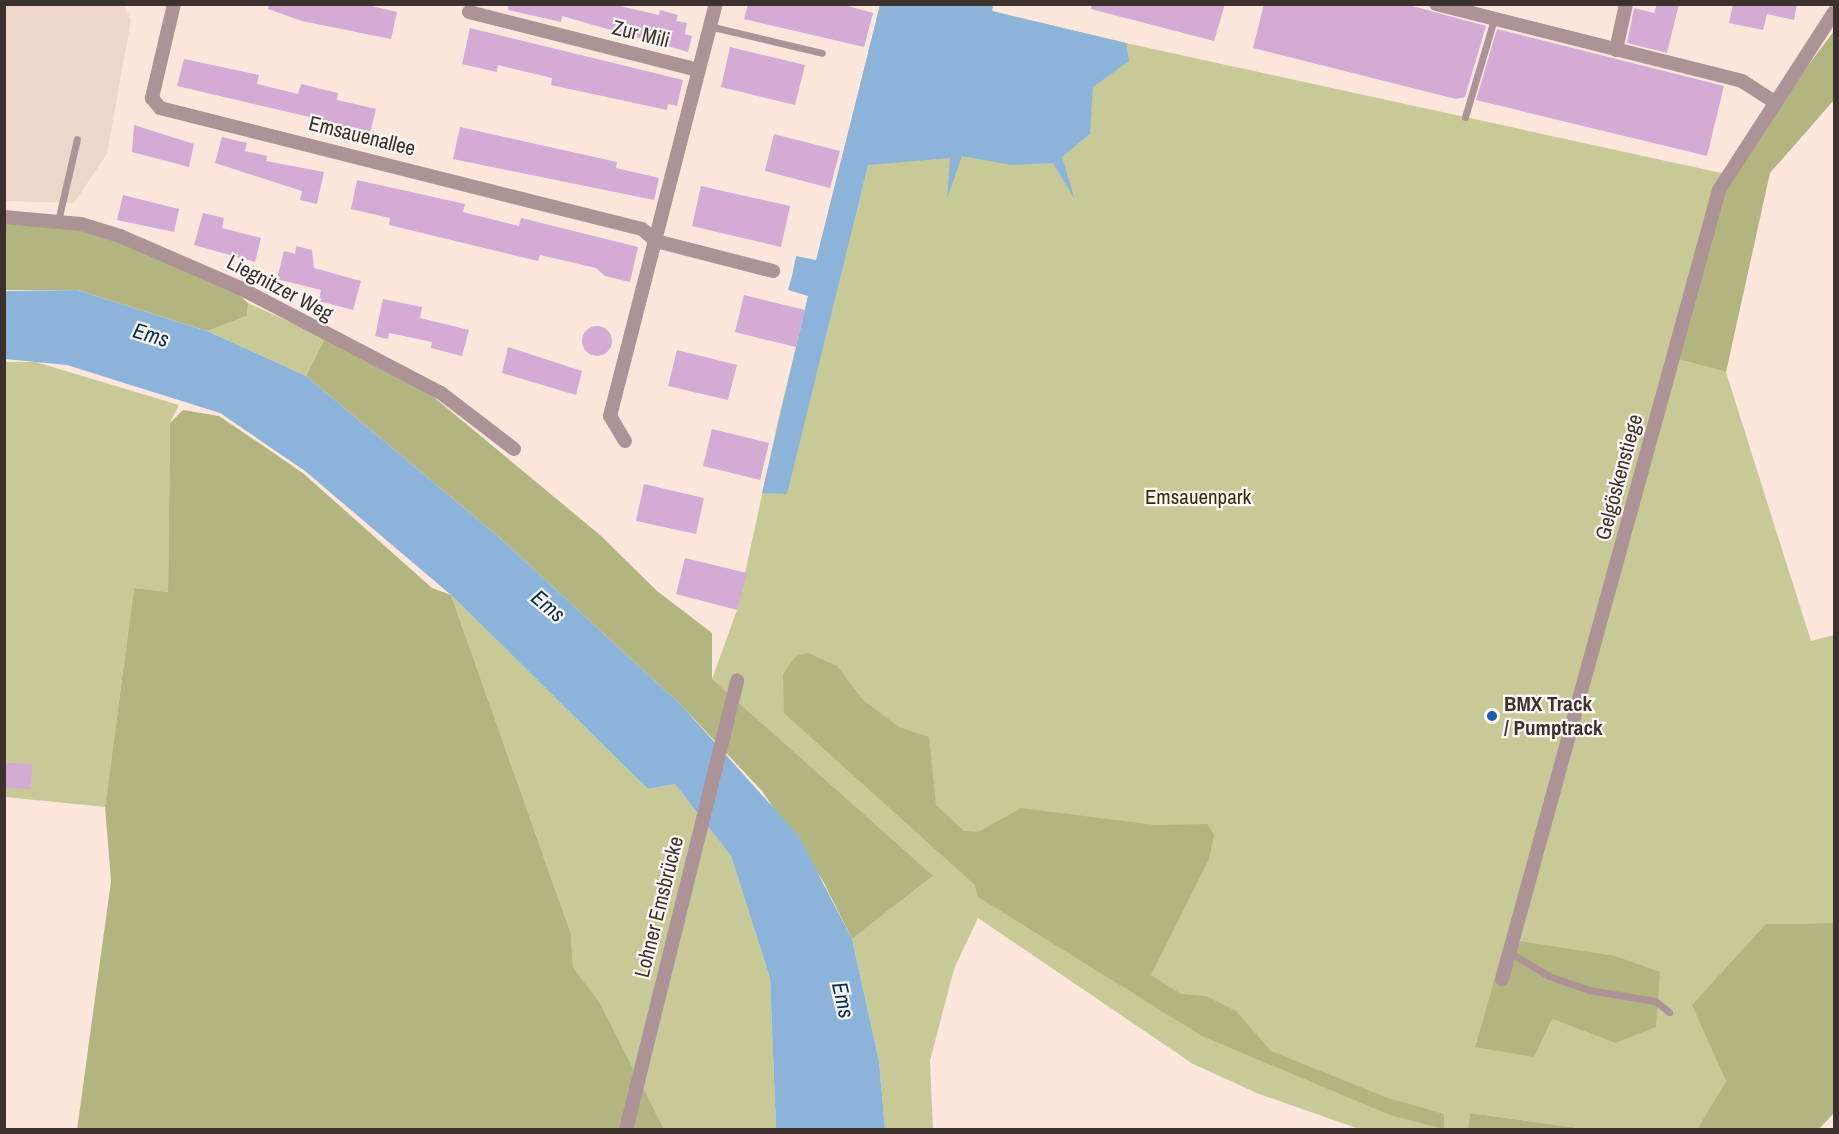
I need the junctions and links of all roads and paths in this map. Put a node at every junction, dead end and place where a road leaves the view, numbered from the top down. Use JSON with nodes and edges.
{"nodes":[{"id":1,"x":174,"y":4,"type":"edge"},
{"id":2,"x":716,"y":4,"type":"edge"},
{"id":3,"x":1436,"y":4,"type":"edge"},
{"id":4,"x":1498,"y":4,"type":"edge"},
{"id":5,"x":1626,"y":4,"type":"edge"},
{"id":6,"x":469,"y":12,"type":"dead end"},
{"id":7,"x":1834,"y":12,"type":"edge"},
{"id":8,"x":1494,"y":19,"type":"junction"},
{"id":9,"x":709,"y":26,"type":"junction"},
{"id":10,"x":1616,"y":50,"type":"junction"},
{"id":11,"x":822,"y":53,"type":"dead end"},
{"id":12,"x":698,"y":70,"type":"junction"},
{"id":13,"x":1776,"y":103,"type":"junction"},
{"id":14,"x":1465,"y":117,"type":"dead end"},
{"id":15,"x":77,"y":139,"type":"dead end"},
{"id":16,"x":4,"y":217,"type":"edge"},
{"id":17,"x":58,"y":221,"type":"junction"},
{"id":18,"x":656,"y":241,"type":"junction"},
{"id":19,"x":773,"y":272,"type":"dead end"},
{"id":20,"x":624,"y":441,"type":"dead end"},
{"id":21,"x":514,"y":449,"type":"dead end"},
{"id":22,"x":737,"y":681,"type":"dead end"},
{"id":23,"x":1509,"y":952,"type":"junction"},
{"id":24,"x":1502,"y":979,"type":"dead end"},
{"id":25,"x":1668,"y":1012,"type":"dead end"},
{"id":26,"x":626,"y":1130,"type":"edge"}],
"edges":[{"from":1,"to":18,"type":"street","name":"Emsauenallee"},
{"from":2,"to":9,"type":"street"},
{"from":3,"to":8,"type":"street"},
{"from":4,"to":8,"type":"street"},
{"from":5,"to":10,"type":"street"},
{"from":6,"to":12,"type":"street","name":"Zur Mili"},
{"from":7,"to":13,"type":"street","name":"Gelgöskenstiege"},
{"from":8,"to":10,"type":"street"},
{"from":8,"to":14,"type":"lane"},
{"from":9,"to":11,"type":"lane"},
{"from":9,"to":12,"type":"street"},
{"from":10,"to":13,"type":"street"},
{"from":12,"to":18,"type":"street"},
{"from":13,"to":23,"type":"street","name":"Gelgöskenstiege"},
{"from":15,"to":17,"type":"lane"},
{"from":16,"to":17,"type":"street","name":"Liegnitzer Weg"},
{"from":17,"to":21,"type":"street","name":"Liegnitzer Weg"},
{"from":18,"to":19,"type":"street"},
{"from":18,"to":20,"type":"street"},
{"from":22,"to":26,"type":"street","name":"Lohner Emsbrücke"},
{"from":23,"to":24,"type":"street","name":"Gelgöskenstiege"},
{"from":23,"to":25,"type":"lane"}]}
